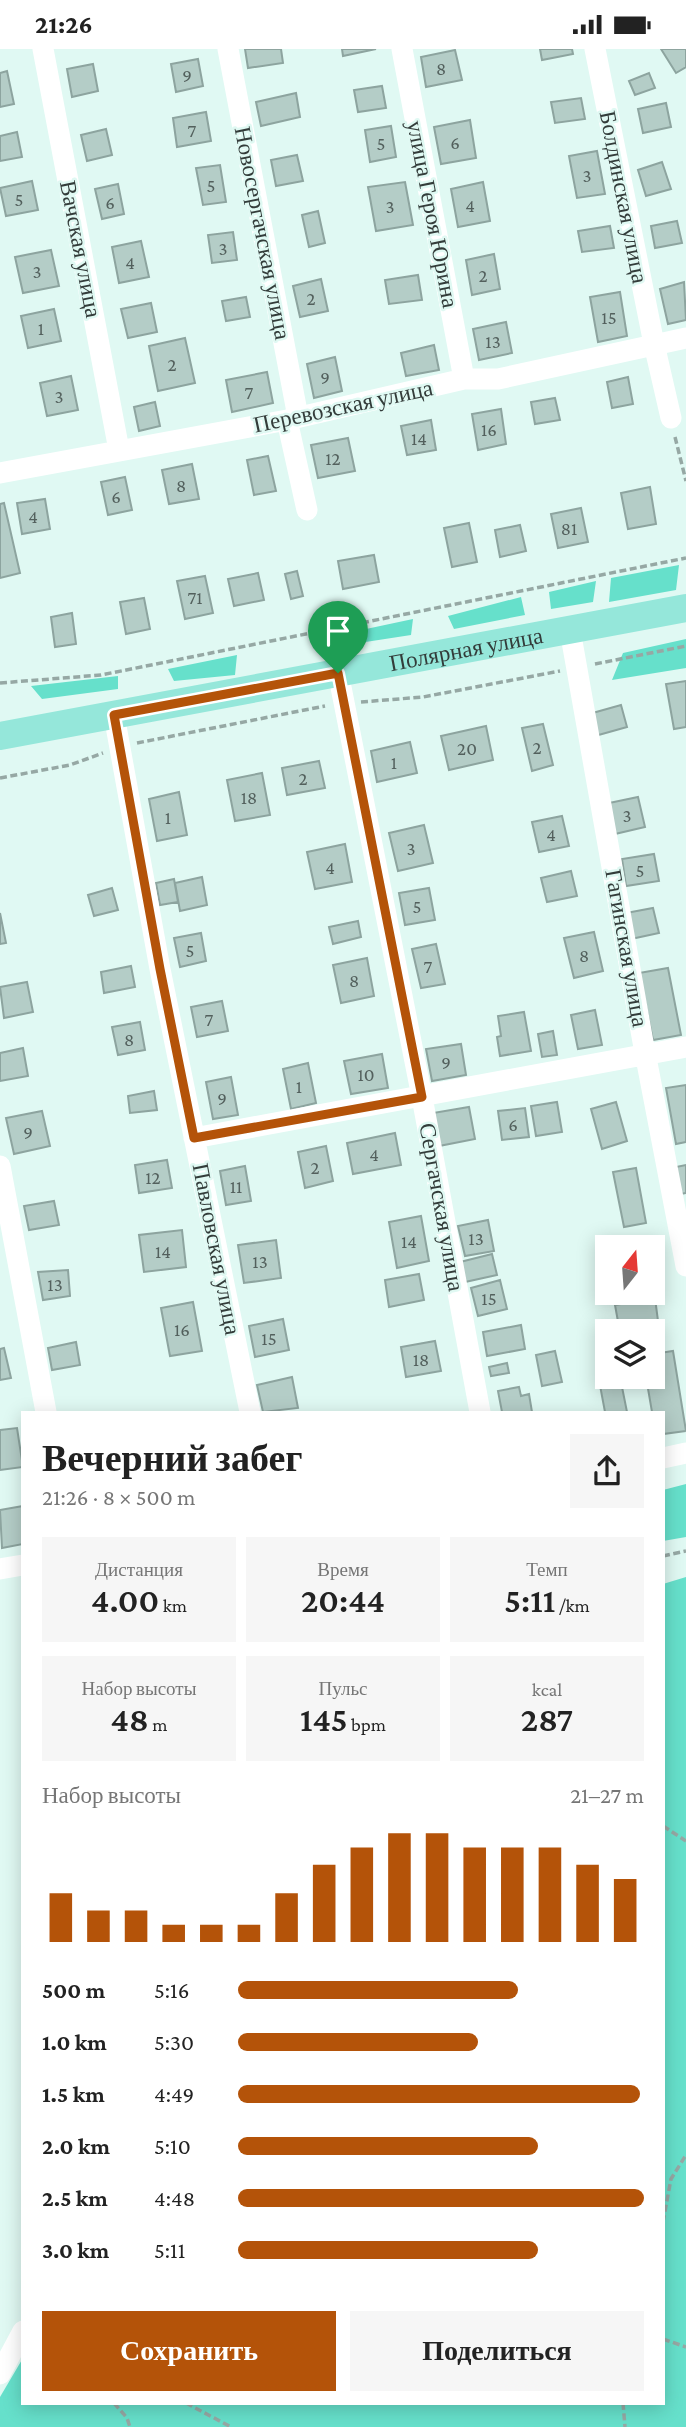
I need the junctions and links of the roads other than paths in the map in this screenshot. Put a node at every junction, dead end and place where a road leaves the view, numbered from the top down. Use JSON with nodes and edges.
{"nodes":[{"id":1,"x":43,"y":49,"type":"edge"},
{"id":2,"x":228,"y":49,"type":"edge"},
{"id":3,"x":401,"y":49,"type":"edge"},
{"id":4,"x":595,"y":49,"type":"edge"},
{"id":5,"x":686,"y":338,"type":"edge"},
{"id":6,"x":654,"y":344,"type":"junction"},
{"id":7,"x":464,"y":379,"type":"junction"},
{"id":8,"x":671,"y":418,"type":"road end"},
{"id":9,"x":293,"y":419,"type":"junction"},
{"id":10,"x":119,"y":450,"type":"junction"},
{"id":11,"x":0,"y":473,"type":"edge"},
{"id":12,"x":307,"y":510,"type":"dead end"},
{"id":13,"x":686,"y":608,"type":"edge"},
{"id":14,"x":570,"y":630,"type":"junction"},
{"id":15,"x":338,"y":673,"type":"junction"},
{"id":16,"x":114,"y":715,"type":"junction"},
{"id":17,"x":0,"y":736,"type":"edge"},
{"id":18,"x":686,"y":1047,"type":"edge"},
{"id":19,"x":646,"y":1054,"type":"junction"},
{"id":20,"x":422,"y":1097,"type":"junction"},
{"id":21,"x":194,"y":1138,"type":"junction"},
{"id":22,"x":0,"y":1166,"type":"edge"},
{"id":23,"x":686,"y":1266,"type":"edge"},
{"id":24,"x":46,"y":1411,"type":"edge"},
{"id":25,"x":250,"y":1411,"type":"edge"},
{"id":26,"x":480,"y":1411,"type":"edge"},
{"id":27,"x":686,"y":1453,"type":"edge"},
{"id":28,"x":665,"y":1458,"type":"edge"},
{"id":29,"x":21,"y":1565,"type":"edge"},
{"id":30,"x":0,"y":1569,"type":"edge"},
{"id":31,"x":21,"y":2335,"type":"edge"},
{"id":32,"x":0,"y":2374,"type":"edge"}],
"edges":[{"from":1,"to":10,"type":"street","name":"Вачская улица"},
{"from":2,"to":9,"type":"street","name":"Новосергачская улица"},
{"from":3,"to":7,"type":"street","name":"улица Героя Юрина"},
{"from":4,"to":6,"type":"street","name":"Болдинская улица"},
{"from":5,"to":6,"type":"street","name":"Перевозская улица"},
{"from":6,"to":7,"type":"street","name":"Перевозская улица"},
{"from":6,"to":8,"type":"street","name":"Болдинская улица"},
{"from":7,"to":9,"type":"street","name":"Перевозская улица"},
{"from":9,"to":10,"type":"street","name":"Перевозская улица"},
{"from":9,"to":12,"type":"street","name":"Новосергачская улица"},
{"from":10,"to":11,"type":"street","name":"Перевозская улица"},
{"from":13,"to":14,"type":"main road","name":"Полярная улица"},
{"from":14,"to":15,"type":"main road","name":"Полярная улица"},
{"from":14,"to":19,"type":"street","name":"Гагинская улица"},
{"from":15,"to":16,"type":"main road","name":"Полярная улица"},
{"from":15,"to":20,"type":"street","name":"Сергачская улица"},
{"from":16,"to":17,"type":"main road","name":"Полярная улица"},
{"from":16,"to":21,"type":"street","name":"Павловская улица"},
{"from":18,"to":19,"type":"street"},
{"from":19,"to":20,"type":"street"},
{"from":19,"to":23,"type":"street","name":"Гагинская улица"},
{"from":20,"to":21,"type":"street"},
{"from":20,"to":26,"type":"street","name":"Сергачская улица"},
{"from":21,"to":25,"type":"street","name":"Павловская улица"},
{"from":22,"to":24,"type":"street"},
{"from":27,"to":28,"type":"street"},
{"from":29,"to":30,"type":"street"},
{"from":31,"to":32,"type":"street"}]}
